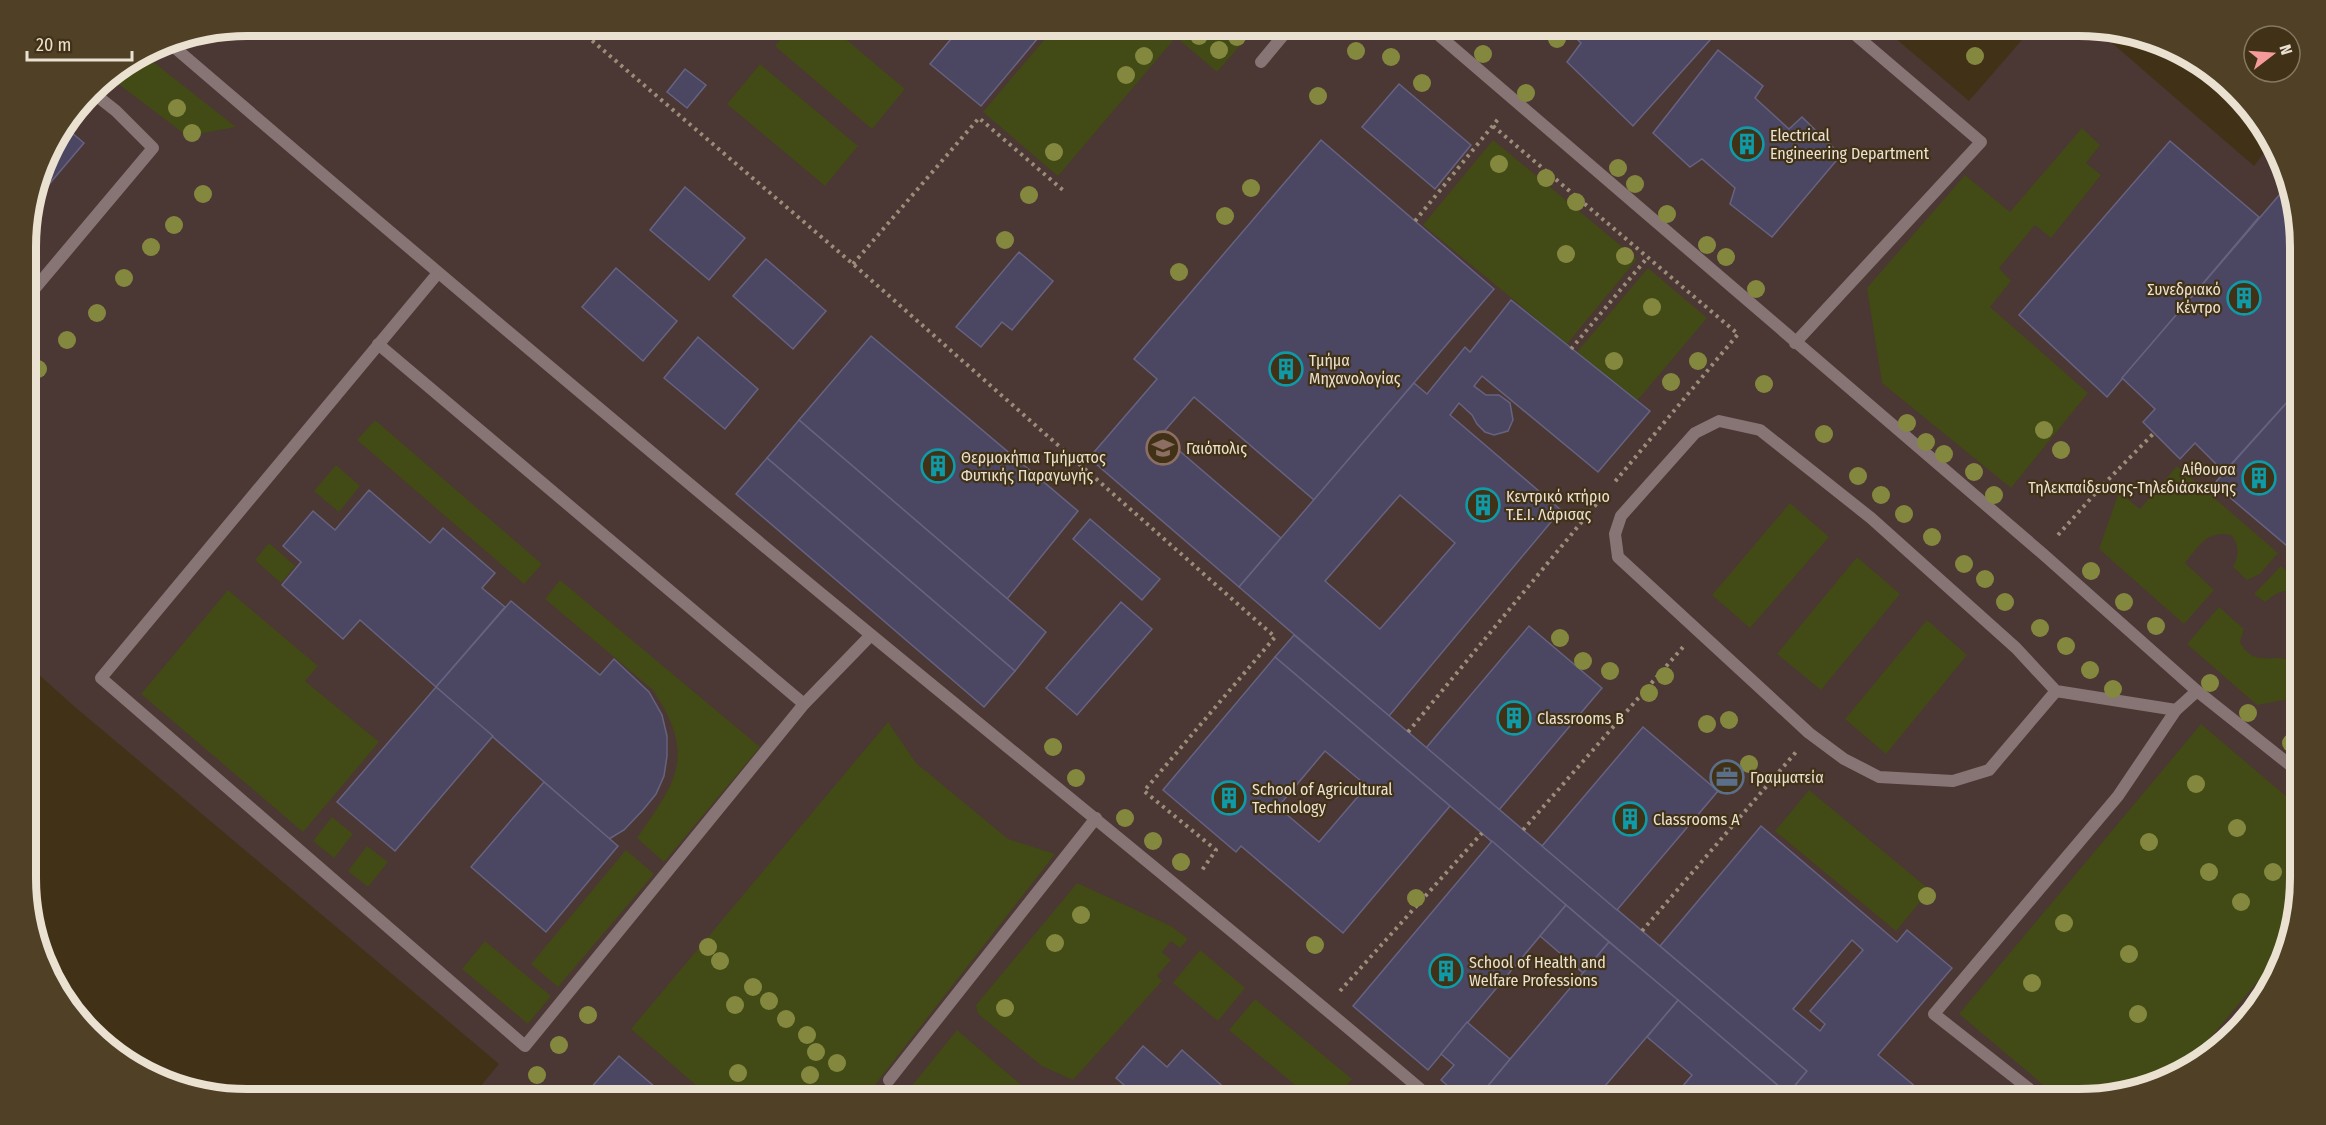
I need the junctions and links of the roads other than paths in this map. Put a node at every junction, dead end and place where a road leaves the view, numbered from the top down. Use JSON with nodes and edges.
{"nodes":[{"id":1,"x":1283,"y":36,"type":"edge"},
{"id":2,"x":1440,"y":36,"type":"edge"},
{"id":3,"x":1857,"y":36,"type":"edge"},
{"id":4,"x":176,"y":48,"type":"edge"},
{"id":5,"x":1261,"y":62,"type":"dead end"},
{"id":6,"x":99,"y":97,"type":"edge"},
{"id":7,"x":438,"y":273,"type":"junction"},
{"id":8,"x":36,"y":287,"type":"edge"},
{"id":9,"x":1795,"y":343,"type":"junction"},
{"id":10,"x":378,"y":344,"type":"junction"},
{"id":11,"x":870,"y":634,"type":"junction"},
{"id":12,"x":2056,"y":691,"type":"junction"},
{"id":13,"x":2197,"y":691,"type":"junction"},
{"id":14,"x":804,"y":704,"type":"junction"},
{"id":15,"x":2176,"y":710,"type":"junction"},
{"id":16,"x":2290,"y":765,"type":"edge"},
{"id":17,"x":1096,"y":818,"type":"junction"},
{"id":18,"x":889,"y":1080,"type":"dead end"},
{"id":19,"x":1420,"y":1089,"type":"edge"},
{"id":20,"x":2029,"y":1089,"type":"edge"}],
"edges":[{"from":1,"to":5,"type":"street"},
{"from":2,"to":9,"type":"street"},
{"from":3,"to":9,"type":"street"},
{"from":4,"to":7,"type":"street"},
{"from":6,"to":8,"type":"street"},
{"from":7,"to":10,"type":"street"},
{"from":7,"to":11,"type":"street"},
{"from":9,"to":13,"type":"street"},
{"from":10,"to":14,"type":"street"},
{"from":10,"to":14,"type":"street"},
{"from":11,"to":14,"type":"street"},
{"from":11,"to":17,"type":"street"},
{"from":12,"to":12,"type":"street"},
{"from":12,"to":15,"type":"street"},
{"from":13,"to":15,"type":"street"},
{"from":13,"to":16,"type":"street"},
{"from":15,"to":20,"type":"street"},
{"from":17,"to":18,"type":"street"},
{"from":17,"to":19,"type":"street"}]}
